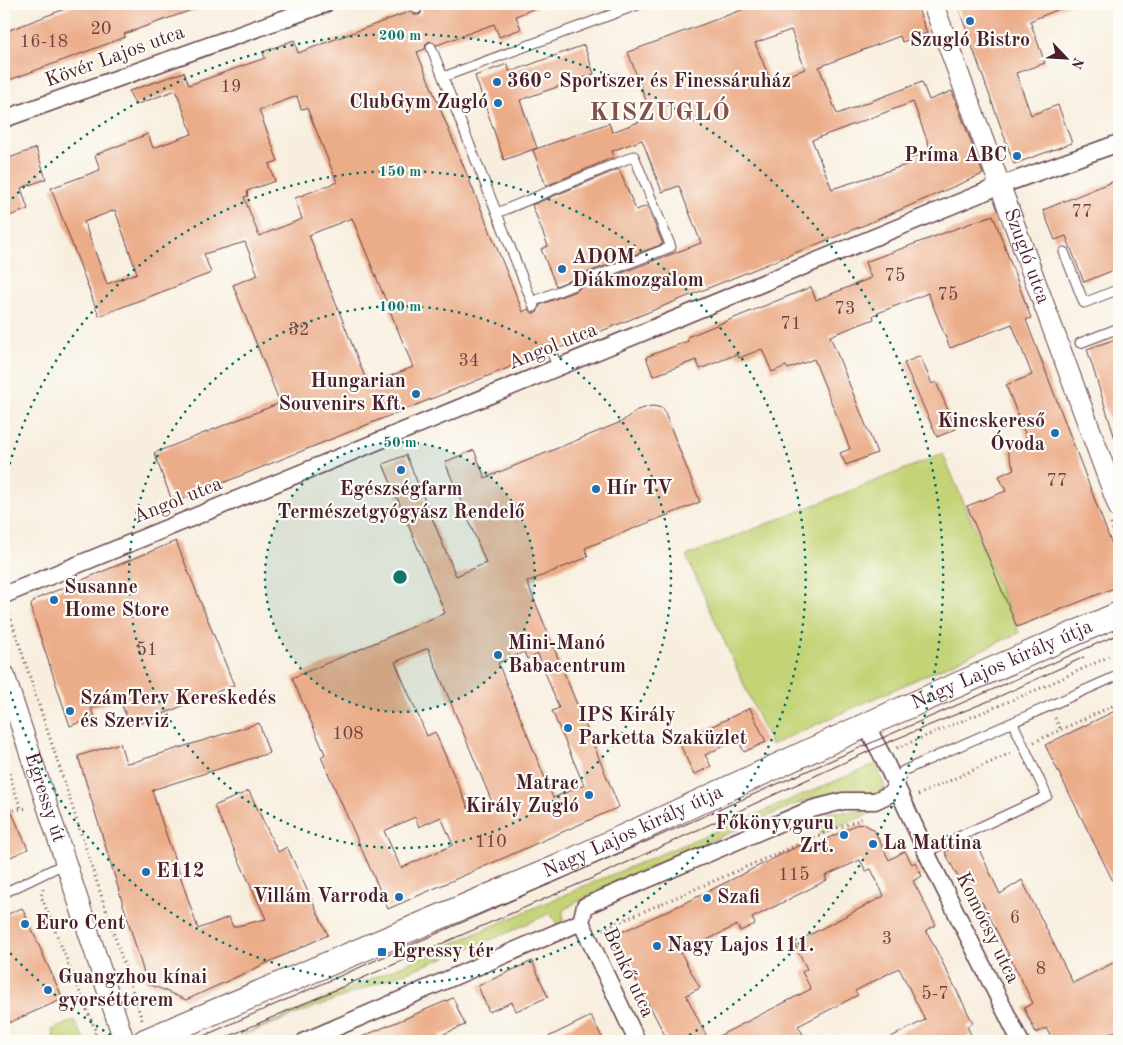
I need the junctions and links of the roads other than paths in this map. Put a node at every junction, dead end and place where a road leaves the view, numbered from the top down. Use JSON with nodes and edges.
{"nodes":[{"id":1,"x":325,"y":4,"type":"edge"},
{"id":2,"x":640,"y":4,"type":"edge"},
{"id":3,"x":933,"y":4,"type":"edge"},
{"id":4,"x":431,"y":47,"type":"dead end"},
{"id":5,"x":443,"y":77,"type":"junction"},
{"id":6,"x":4,"y":119,"type":"edge"},
{"id":7,"x":1119,"y":142,"type":"edge"},
{"id":8,"x":999,"y":186,"type":"junction"},
{"id":9,"x":497,"y":213,"type":"junction"},
{"id":10,"x":1064,"y":252,"type":"dead end"},
{"id":11,"x":588,"y":279,"type":"dead end"},
{"id":12,"x":576,"y":284,"type":"dead end"},
{"id":13,"x":1119,"y":289,"type":"edge"},
{"id":14,"x":1119,"y":328,"type":"edge"},
{"id":15,"x":1080,"y":343,"type":"dead end"},
{"id":16,"x":551,"y":351,"type":"dead end"},
{"id":17,"x":558,"y":368,"type":"junction"},
{"id":18,"x":1114,"y":514,"type":"edge"},
{"id":19,"x":10,"y":600,"type":"edge"},
{"id":20,"x":1119,"y":614,"type":"edge"},
{"id":21,"x":4,"y":674,"type":"edge"},
{"id":22,"x":1119,"y":675,"type":"edge"},
{"id":23,"x":1013,"y":723,"type":"junction"},
{"id":24,"x":866,"y":725,"type":"junction"},
{"id":25,"x":898,"y":790,"type":"junction"},
{"id":26,"x":926,"y":852,"type":"junction"},
{"id":27,"x":66,"y":863,"type":"junction"},
{"id":28,"x":4,"y":893,"type":"edge"},
{"id":29,"x":581,"y":922,"type":"junction"},
{"id":30,"x":144,"y":1032,"type":"edge"},
{"id":31,"x":124,"y":1041,"type":"edge"},
{"id":32,"x":305,"y":1041,"type":"edge"},
{"id":33,"x":637,"y":1041,"type":"edge"},
{"id":34,"x":1020,"y":1041,"type":"edge"}],
"edges":[{"from":1,"to":6,"type":"street","name":"Kövér Lajos utca"},
{"from":2,"to":5,"type":"lane"},
{"from":3,"to":8,"type":"street","name":"Szugló utca"},
{"from":4,"to":5,"type":"lane"},
{"from":5,"to":9,"type":"lane"},
{"from":7,"to":8,"type":"street","name":"Angol utca"},
{"from":8,"to":17,"type":"street","name":"Angol utca"},
{"from":8,"to":18,"type":"street","name":"Szugló utca"},
{"from":9,"to":11,"type":"lane"},
{"from":9,"to":12,"type":"lane"},
{"from":10,"to":13,"type":"lane"},
{"from":14,"to":15,"type":"lane"},
{"from":16,"to":17,"type":"lane"},
{"from":17,"to":19,"type":"street","name":"Angol utca"},
{"from":20,"to":24,"type":"main road","name":"Nagy Lajos király útja"},
{"from":21,"to":27,"type":"street","name":"Egressy út"},
{"from":22,"to":23,"type":"lane"},
{"from":23,"to":25,"type":"lane"},
{"from":23,"to":26,"type":"lane"},
{"from":24,"to":25,"type":"street","name":"Komócsy utca"},
{"from":24,"to":30,"type":"main road","name":"Nagy Lajos király útja"},
{"from":25,"to":26,"type":"street","name":"Komócsy utca"},
{"from":25,"to":29,"type":"street"},
{"from":26,"to":34,"type":"street","name":"Komócsy utca"},
{"from":27,"to":28,"type":"lane","name":"Egressy út"},
{"from":27,"to":31,"type":"street","name":"Egressy út"},
{"from":29,"to":32,"type":"street"},
{"from":29,"to":33,"type":"street","name":"Benkő utca"}]}
